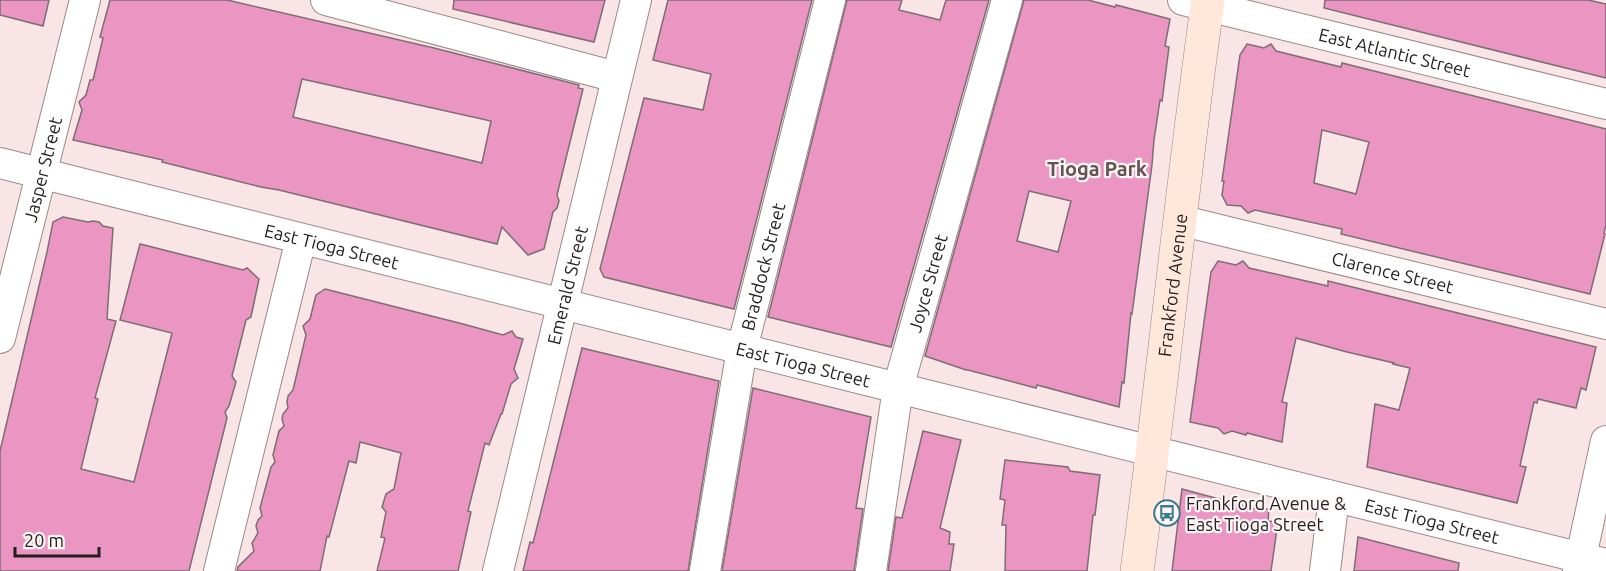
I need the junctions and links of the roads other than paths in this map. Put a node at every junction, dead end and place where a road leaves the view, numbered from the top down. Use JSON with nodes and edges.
{"nodes":[{"id":1,"x":85,"y":0,"type":"edge"},
{"id":2,"x":326,"y":0,"type":"edge"},
{"id":3,"x":636,"y":0,"type":"edge"},
{"id":4,"x":830,"y":0,"type":"edge"},
{"id":5,"x":1007,"y":0,"type":"edge"},
{"id":6,"x":1199,"y":2,"type":"edge"},
{"id":7,"x":616,"y":77,"type":"junction"},
{"id":8,"x":1606,"y":104,"type":"edge"},
{"id":9,"x":0,"y":163,"type":"edge"},
{"id":10,"x":42,"y":174,"type":"junction"},
{"id":11,"x":1179,"y":220,"type":"junction"},
{"id":12,"x":301,"y":238,"type":"junction"},
{"id":13,"x":563,"y":304,"type":"junction"},
{"id":14,"x":1606,"y":324,"type":"edge"},
{"id":15,"x":0,"y":339,"type":"edge"},
{"id":16,"x":742,"y":349,"type":"junction"},
{"id":17,"x":898,"y":388,"type":"junction"},
{"id":18,"x":1606,"y":441,"type":"edge"},
{"id":19,"x":1153,"y":452,"type":"junction"},
{"id":20,"x":1334,"y":496,"type":"junction"},
{"id":21,"x":1589,"y":564,"type":"edge"},
{"id":22,"x":219,"y":571,"type":"edge"},
{"id":23,"x":498,"y":571,"type":"edge"},
{"id":24,"x":705,"y":571,"type":"edge"},
{"id":25,"x":871,"y":571,"type":"edge"},
{"id":26,"x":1137,"y":571,"type":"edge"},
{"id":27,"x":1325,"y":571,"type":"edge"}],
"edges":[{"from":1,"to":10,"type":"street","name":"Jasper Street"},
{"from":2,"to":7,"type":"street"},
{"from":3,"to":7,"type":"street","name":"Emerald Street"},
{"from":4,"to":16,"type":"street","name":"Braddock Street"},
{"from":5,"to":17,"type":"street","name":"Joyce Street"},
{"from":6,"to":8,"type":"street","name":"East Atlantic Street"},
{"from":6,"to":11,"type":"main road","name":"Frankford Avenue"},
{"from":7,"to":13,"type":"street","name":"Emerald Street"},
{"from":9,"to":10,"type":"street","name":"East Tioga Street"},
{"from":10,"to":12,"type":"street","name":"East Tioga Street"},
{"from":10,"to":15,"type":"street","name":"Jasper Street"},
{"from":11,"to":14,"type":"street","name":"Clarence Street"},
{"from":11,"to":19,"type":"main road","name":"Frankford Avenue"},
{"from":12,"to":13,"type":"street","name":"East Tioga Street"},
{"from":12,"to":22,"type":"street"},
{"from":13,"to":16,"type":"street","name":"East Tioga Street"},
{"from":13,"to":23,"type":"street","name":"Emerald Street"},
{"from":16,"to":17,"type":"street","name":"East Tioga Street"},
{"from":16,"to":24,"type":"street","name":"Braddock Street"},
{"from":17,"to":19,"type":"street","name":"East Tioga Street"},
{"from":17,"to":25,"type":"street","name":"Joyce Street"},
{"from":18,"to":21,"type":"street"},
{"from":19,"to":20,"type":"street","name":"East Tioga Street"},
{"from":19,"to":26,"type":"main road","name":"Frankford Avenue"},
{"from":20,"to":21,"type":"street","name":"East Tioga Street"},
{"from":20,"to":27,"type":"street"}]}
